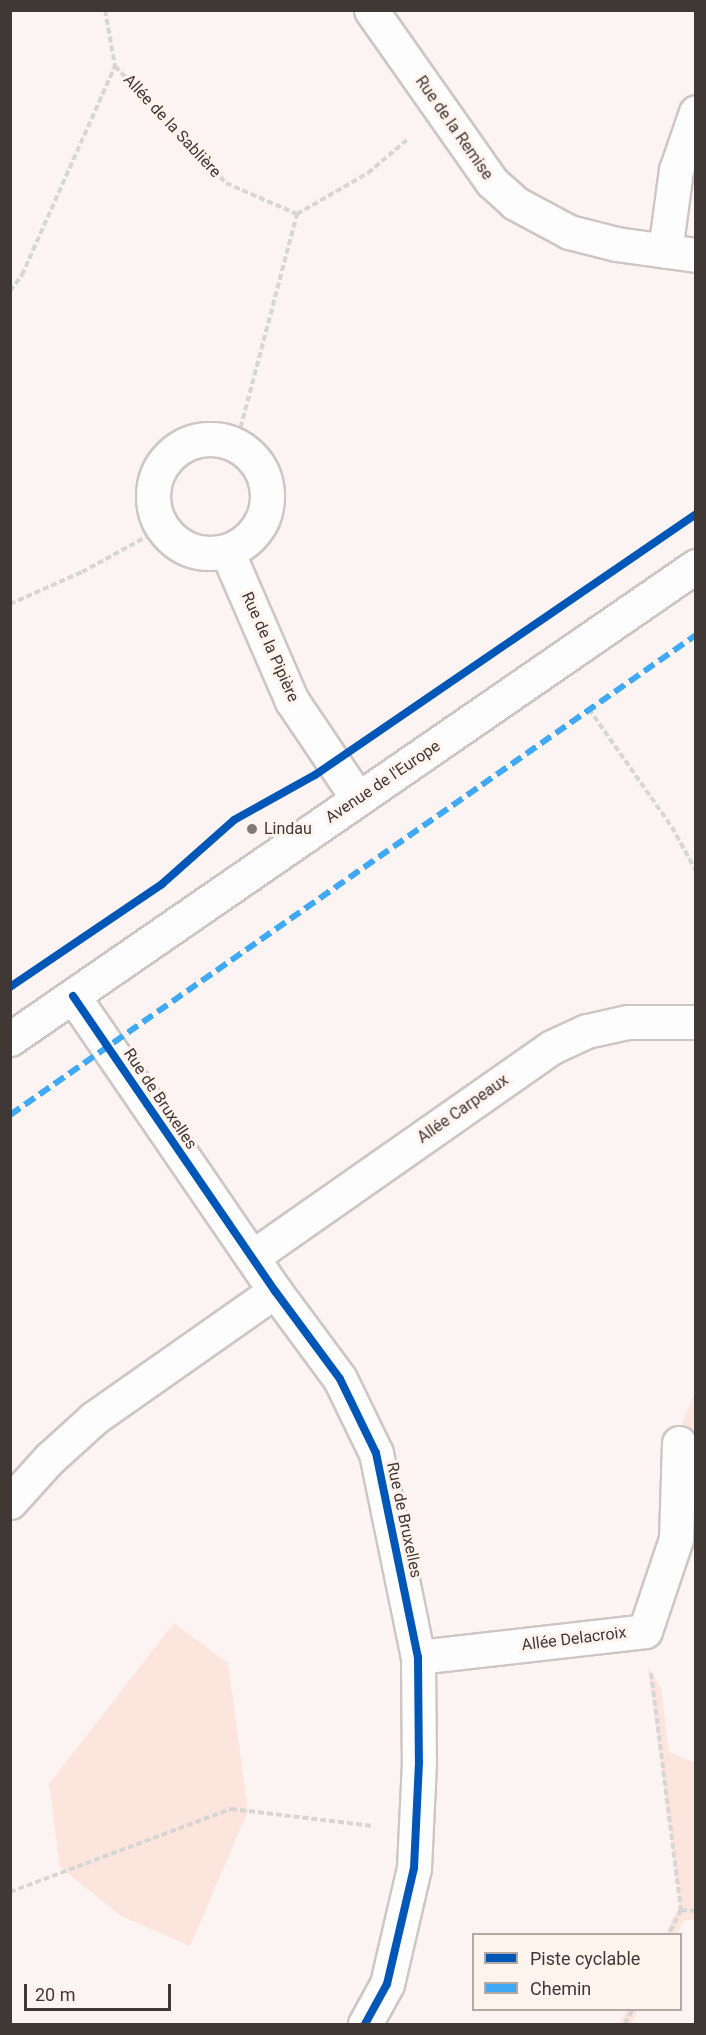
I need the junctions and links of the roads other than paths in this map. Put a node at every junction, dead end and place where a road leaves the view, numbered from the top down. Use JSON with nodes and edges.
{"nodes":[{"id":1,"x":371,"y":10,"type":"edge"},
{"id":2,"x":696,"y":112,"type":"edge"},
{"id":3,"x":680,"y":253,"type":"edge"},
{"id":4,"x":227,"y":551,"type":"junction"},
{"id":5,"x":696,"y":566,"type":"edge"},
{"id":6,"x":358,"y":800,"type":"junction"},
{"id":7,"x":73,"y":996,"type":"junction"},
{"id":8,"x":696,"y":1023,"type":"edge"},
{"id":9,"x":10,"y":1039,"type":"edge"},
{"id":10,"x":252,"y":1257,"type":"junction"},
{"id":11,"x":275,"y":1291,"type":"junction"},
{"id":12,"x":679,"y":1443,"type":"dead end"},
{"id":13,"x":10,"y":1502,"type":"edge"},
{"id":14,"x":418,"y":1657,"type":"junction"},
{"id":15,"x":365,"y":2025,"type":"edge"}],
"edges":[{"from":1,"to":3,"type":"street","name":"Rue de la Remise"},
{"from":2,"to":3,"type":"street"},
{"from":4,"to":4,"type":"street"},
{"from":4,"to":6,"type":"street","name":"Rue de la Pipière"},
{"from":5,"to":6,"type":"street","name":"Avenue de l'Europe"},
{"from":6,"to":7,"type":"street","name":"Avenue de l'Europe"},
{"from":7,"to":9,"type":"street","name":"Avenue de l'Europe"},
{"from":7,"to":10,"type":"street","name":"Rue de Bruxelles"},
{"from":8,"to":10,"type":"street","name":"Allée Carpeaux"},
{"from":10,"to":11,"type":"street","name":"Rue de Bruxelles"},
{"from":11,"to":13,"type":"street"},
{"from":11,"to":14,"type":"street","name":"Rue de Bruxelles"},
{"from":12,"to":14,"type":"street","name":"Allée Delacroix"},
{"from":14,"to":15,"type":"street","name":"Rue de Bruxelles"}]}
